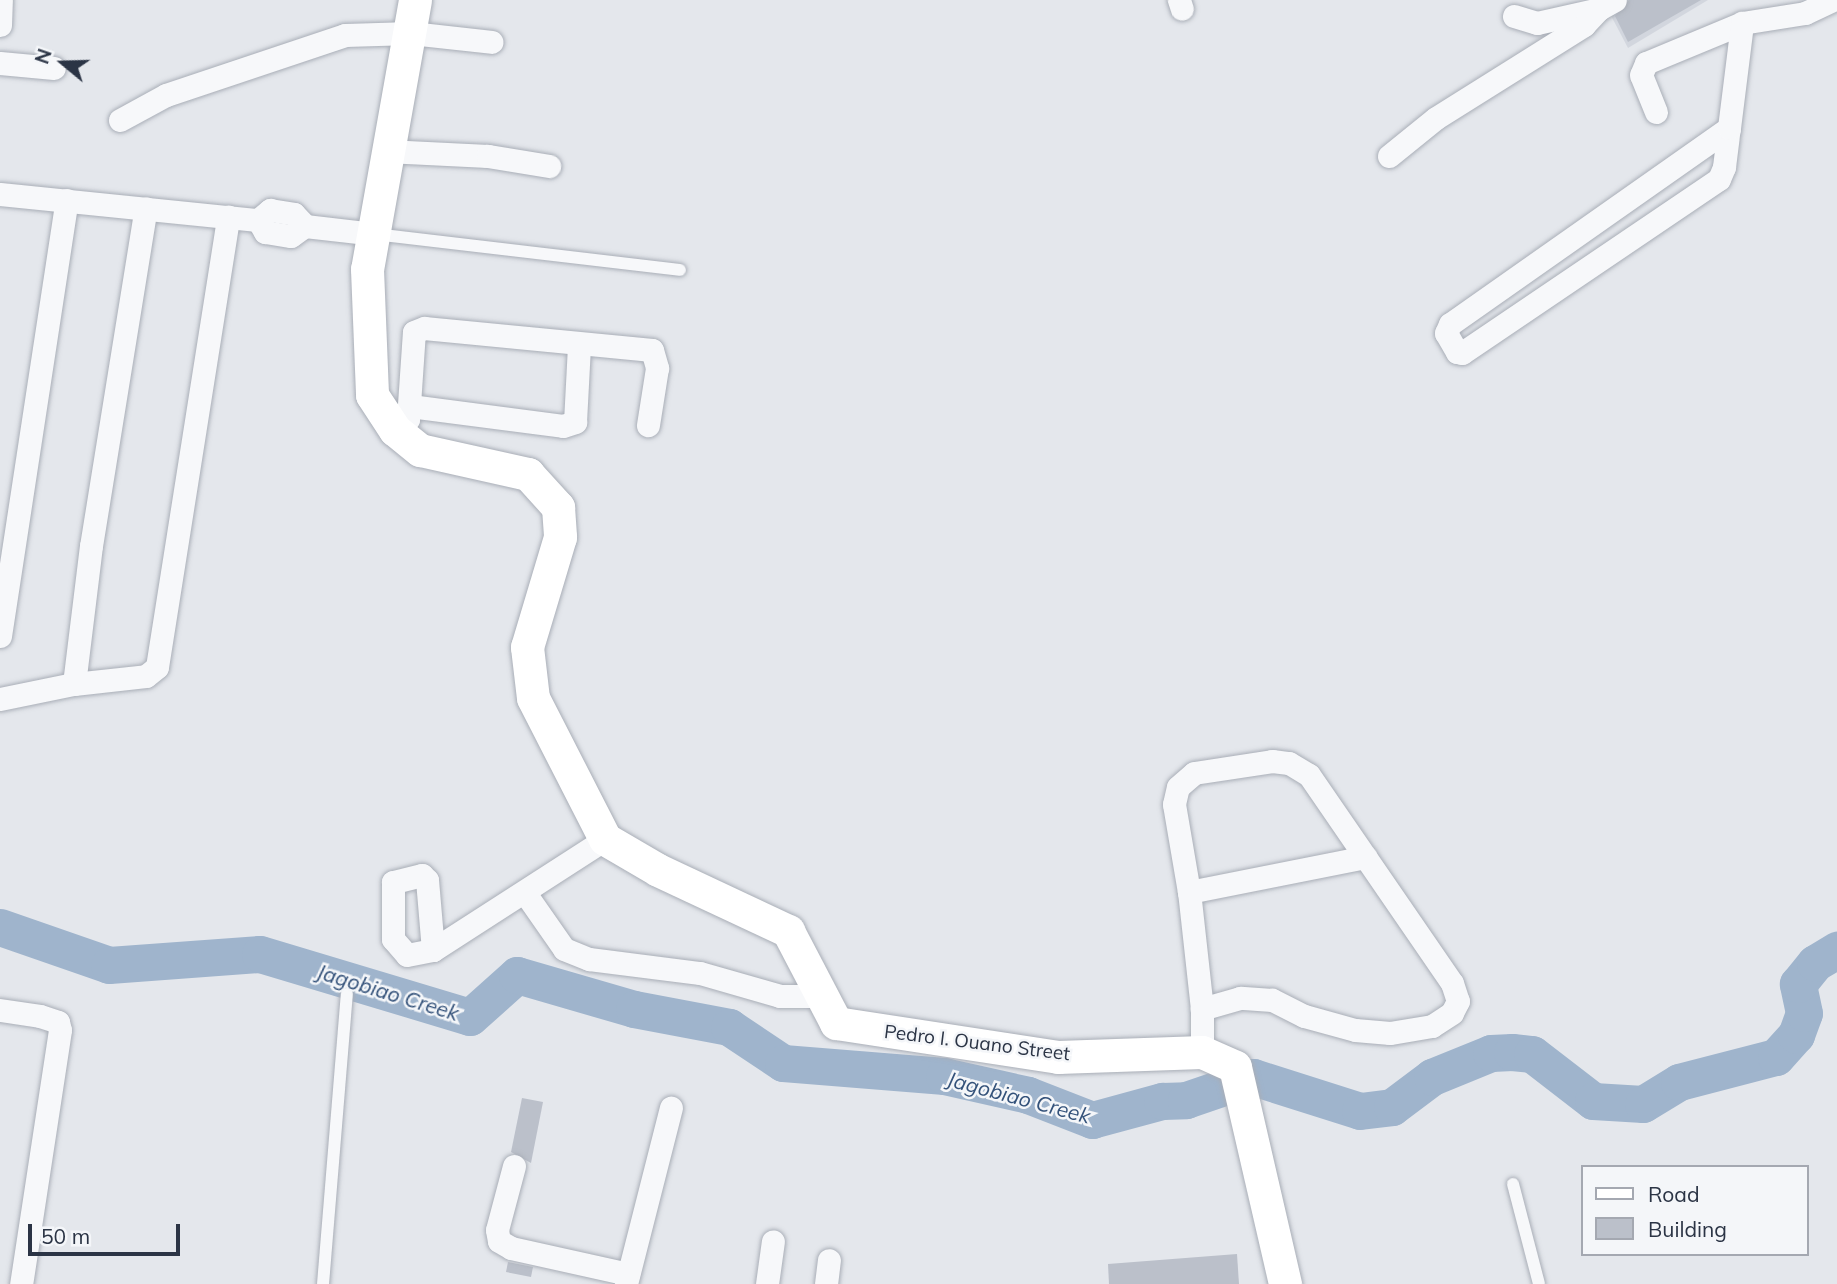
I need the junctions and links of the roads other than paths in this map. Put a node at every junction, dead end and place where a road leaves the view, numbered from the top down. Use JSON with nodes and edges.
{"nodes":[{"id":1,"x":1,"y":0,"type":"edge"},
{"id":2,"x":415,"y":0,"type":"edge"},
{"id":3,"x":1833,"y":0,"type":"edge"},
{"id":4,"x":1607,"y":5,"type":"edge"},
{"id":5,"x":1514,"y":16,"type":"dead end"},
{"id":6,"x":1742,"y":23,"type":"junction"},
{"id":7,"x":0,"y":24,"type":"edge"},
{"id":8,"x":411,"y":33,"type":"junction"},
{"id":9,"x":492,"y":42,"type":"dead end"},
{"id":10,"x":0,"y":63,"type":"edge"},
{"id":11,"x":54,"y":68,"type":"dead end"},
{"id":12,"x":1656,"y":111,"type":"dead end"},
{"id":13,"x":120,"y":120,"type":"dead end"},
{"id":14,"x":1729,"y":128,"type":"junction"},
{"id":15,"x":386,"y":151,"type":"junction"},
{"id":16,"x":1389,"y":156,"type":"dead end"},
{"id":17,"x":549,"y":166,"type":"dead end"},
{"id":18,"x":0,"y":194,"type":"edge"},
{"id":19,"x":67,"y":200,"type":"junction"},
{"id":20,"x":146,"y":208,"type":"junction"},
{"id":21,"x":228,"y":218,"type":"junction"},
{"id":22,"x":374,"y":234,"type":"junction"},
{"id":23,"x":680,"y":270,"type":"dead end"},
{"id":24,"x":579,"y":345,"type":"junction"},
{"id":25,"x":402,"y":418,"type":"junction"},
{"id":26,"x":648,"y":425,"type":"dead end"},
{"id":27,"x":0,"y":636,"type":"edge"},
{"id":28,"x":74,"y":684,"type":"junction"},
{"id":29,"x":0,"y":699,"type":"edge"},
{"id":30,"x":605,"y":839,"type":"junction"},
{"id":31,"x":1366,"y":858,"type":"junction"},
{"id":32,"x":1189,"y":891,"type":"junction"},
{"id":33,"x":525,"y":893,"type":"junction"},
{"id":34,"x":433,"y":950,"type":"dead end"},
{"id":35,"x":347,"y":995,"type":"dead end"},
{"id":36,"x":818,"y":996,"type":"junction"},
{"id":37,"x":1202,"y":1009,"type":"junction"},
{"id":38,"x":0,"y":1010,"type":"edge"},
{"id":39,"x":1202,"y":1052,"type":"junction"},
{"id":40,"x":671,"y":1108,"type":"dead end"},
{"id":41,"x":514,"y":1166,"type":"dead end"},
{"id":42,"x":1513,"y":1184,"type":"dead end"},
{"id":43,"x":773,"y":1241,"type":"dead end"},
{"id":44,"x":829,"y":1260,"type":"dead end"},
{"id":45,"x":627,"y":1279,"type":"edge"},
{"id":46,"x":21,"y":1284,"type":"edge"},
{"id":47,"x":323,"y":1284,"type":"edge"},
{"id":48,"x":767,"y":1284,"type":"edge"},
{"id":49,"x":826,"y":1284,"type":"edge"},
{"id":50,"x":1285,"y":1284,"type":"edge"},
{"id":51,"x":1539,"y":1284,"type":"edge"}],
"edges":[{"from":1,"to":7,"type":"street"},
{"from":2,"to":8,"type":"street"},
{"from":3,"to":6,"type":"street"},
{"from":4,"to":5,"type":"street"},
{"from":4,"to":16,"type":"street"},
{"from":6,"to":12,"type":"street"},
{"from":6,"to":14,"type":"street"},
{"from":8,"to":9,"type":"street"},
{"from":8,"to":13,"type":"street"},
{"from":8,"to":15,"type":"street"},
{"from":10,"to":11,"type":"street"},
{"from":14,"to":14,"type":"street"},
{"from":15,"to":17,"type":"street"},
{"from":15,"to":22,"type":"street"},
{"from":18,"to":19,"type":"street"},
{"from":19,"to":20,"type":"street"},
{"from":19,"to":27,"type":"street"},
{"from":20,"to":21,"type":"street"},
{"from":20,"to":28,"type":"street"},
{"from":21,"to":22,"type":"street"},
{"from":21,"to":28,"type":"street"},
{"from":22,"to":23,"type":"lane"},
{"from":22,"to":25,"type":"street"},
{"from":24,"to":25,"type":"street"},
{"from":24,"to":25,"type":"street"},
{"from":24,"to":26,"type":"street"},
{"from":25,"to":30,"type":"street"},
{"from":28,"to":29,"type":"street"},
{"from":30,"to":33,"type":"street"},
{"from":30,"to":36,"type":"street","name":"Pedro I. Ouano Street"},
{"from":31,"to":32,"type":"street"},
{"from":31,"to":32,"type":"street"},
{"from":31,"to":37,"type":"street"},
{"from":32,"to":37,"type":"street"},
{"from":33,"to":34,"type":"street"},
{"from":33,"to":36,"type":"street"},
{"from":35,"to":47,"type":"lane"},
{"from":36,"to":39,"type":"street","name":"Pedro I. Ouano Street"},
{"from":37,"to":39,"type":"street"},
{"from":38,"to":46,"type":"street"},
{"from":39,"to":50,"type":"street","name":"Pedro I. Ouano Street"},
{"from":40,"to":45,"type":"street"},
{"from":41,"to":45,"type":"street"},
{"from":42,"to":51,"type":"lane"},
{"from":43,"to":48,"type":"street"},
{"from":44,"to":49,"type":"street"}]}
